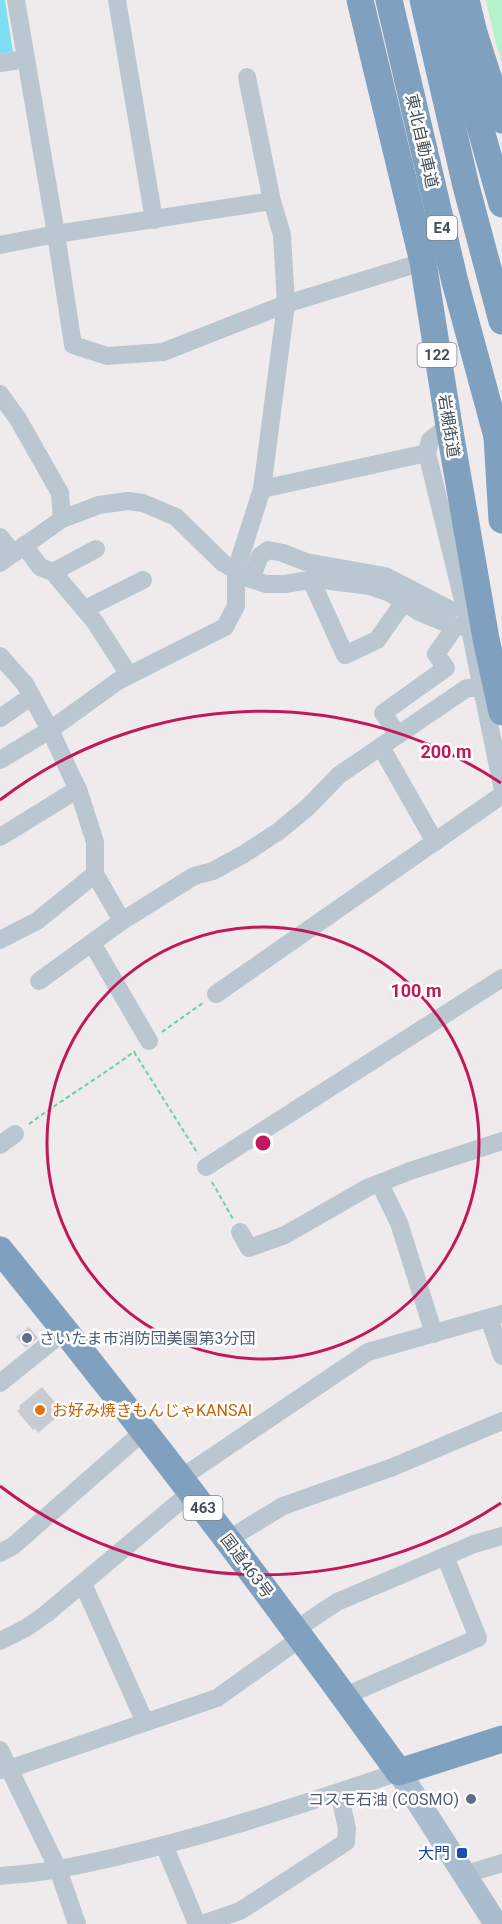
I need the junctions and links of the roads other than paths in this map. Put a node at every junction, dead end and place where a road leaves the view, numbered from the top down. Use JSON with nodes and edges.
{"nodes":[{"id":1,"x":16,"y":0,"type":"edge"},
{"id":2,"x":117,"y":0,"type":"edge"},
{"id":3,"x":360,"y":0,"type":"edge"},
{"id":4,"x":389,"y":0,"type":"edge"},
{"id":5,"x":423,"y":0,"type":"edge"},
{"id":6,"x":444,"y":0,"type":"edge"},
{"id":7,"x":466,"y":0,"type":"edge"},
{"id":8,"x":26,"y":59,"type":"junction"},
{"id":9,"x":0,"y":63,"type":"edge"},
{"id":10,"x":247,"y":77,"type":"dead end"},
{"id":11,"x":502,"y":120,"type":"edge"},
{"id":12,"x":272,"y":201,"type":"junction"},
{"id":13,"x":502,"y":204,"type":"edge"},
{"id":14,"x":154,"y":220,"type":"junction"},
{"id":15,"x":56,"y":234,"type":"junction"},
{"id":16,"x":0,"y":245,"type":"edge"},
{"id":17,"x":423,"y":262,"type":"junction"},
{"id":18,"x":286,"y":304,"type":"junction"},
{"id":19,"x":502,"y":321,"type":"edge"},
{"id":20,"x":0,"y":394,"type":"edge"},
{"id":21,"x":448,"y":426,"type":"junction"},
{"id":22,"x":499,"y":445,"type":"edge"},
{"id":23,"x":428,"y":453,"type":"junction"},
{"id":24,"x":262,"y":489,"type":"junction"},
{"id":25,"x":62,"y":519,"type":"junction"},
{"id":26,"x":502,"y":520,"type":"edge"},
{"id":27,"x":0,"y":537,"type":"edge"},
{"id":28,"x":96,"y":549,"type":"dead end"},
{"id":29,"x":12,"y":554,"type":"edge"},
{"id":30,"x":53,"y":573,"type":"junction"},
{"id":31,"x":243,"y":575,"type":"junction"},
{"id":32,"x":143,"y":580,"type":"dead end"},
{"id":33,"x":311,"y":580,"type":"junction"},
{"id":34,"x":404,"y":602,"type":"junction"},
{"id":35,"x":85,"y":609,"type":"junction"},
{"id":36,"x":458,"y":621,"type":"junction"},
{"id":37,"x":0,"y":656,"type":"edge"},
{"id":38,"x":129,"y":675,"type":"junction"},
{"id":39,"x":482,"y":688,"type":"junction"},
{"id":40,"x":32,"y":696,"type":"junction"},
{"id":41,"x":502,"y":712,"type":"edge"},
{"id":42,"x":0,"y":718,"type":"edge"},
{"id":43,"x":50,"y":730,"type":"junction"},
{"id":44,"x":398,"y":735,"type":"junction"},
{"id":45,"x":381,"y":747,"type":"junction"},
{"id":46,"x":0,"y":760,"type":"edge"},
{"id":47,"x":502,"y":786,"type":"edge"},
{"id":48,"x":78,"y":789,"type":"junction"},
{"id":49,"x":502,"y":795,"type":"edge"},
{"id":50,"x":0,"y":837,"type":"edge"},
{"id":51,"x":435,"y":842,"type":"junction"},
{"id":52,"x":95,"y":874,"type":"junction"},
{"id":53,"x":122,"y":921,"type":"junction"},
{"id":54,"x":0,"y":940,"type":"edge"},
{"id":55,"x":92,"y":943,"type":"junction"},
{"id":56,"x":502,"y":978,"type":"edge"},
{"id":57,"x":39,"y":981,"type":"dead end"},
{"id":58,"x":216,"y":994,"type":"road end"},
{"id":59,"x":149,"y":1041,"type":"road end"},
{"id":60,"x":15,"y":1134,"type":"road end"},
{"id":61,"x":502,"y":1141,"type":"edge"},
{"id":62,"x":0,"y":1145,"type":"edge"},
{"id":63,"x":207,"y":1167,"type":"road end"},
{"id":64,"x":380,"y":1184,"type":"junction"},
{"id":65,"x":240,"y":1232,"type":"road end"},
{"id":66,"x":2,"y":1257,"type":"edge"},
{"id":67,"x":495,"y":1316,"type":"edge"},
{"id":68,"x":66,"y":1330,"type":"junction"},
{"id":69,"x":434,"y":1334,"type":"junction"},
{"id":70,"x":502,"y":1356,"type":"edge"},
{"id":71,"x":0,"y":1383,"type":"edge"},
{"id":72,"x":502,"y":1421,"type":"edge"},
{"id":73,"x":144,"y":1431,"type":"junction"},
{"id":74,"x":186,"y":1485,"type":"junction"},
{"id":75,"x":502,"y":1536,"type":"edge"},
{"id":76,"x":227,"y":1540,"type":"junction"},
{"id":77,"x":0,"y":1553,"type":"edge"},
{"id":78,"x":445,"y":1556,"type":"junction"},
{"id":79,"x":83,"y":1584,"type":"junction"},
{"id":80,"x":298,"y":1634,"type":"junction"},
{"id":81,"x":0,"y":1641,"type":"edge"},
{"id":82,"x":345,"y":1696,"type":"junction"},
{"id":83,"x":145,"y":1722,"type":"junction"},
{"id":84,"x":502,"y":1739,"type":"edge"},
{"id":85,"x":0,"y":1750,"type":"edge"},
{"id":86,"x":5,"y":1769,"type":"edge"},
{"id":87,"x":399,"y":1772,"type":"junction"},
{"id":88,"x":339,"y":1792,"type":"junction"},
{"id":89,"x":164,"y":1845,"type":"junction"},
{"id":90,"x":502,"y":1863,"type":"edge"},
{"id":91,"x":58,"y":1869,"type":"junction"},
{"id":92,"x":466,"y":1874,"type":"junction"},
{"id":93,"x":0,"y":1876,"type":"edge"},
{"id":94,"x":491,"y":1922,"type":"edge"},
{"id":95,"x":78,"y":1924,"type":"edge"},
{"id":96,"x":197,"y":1924,"type":"edge"},
{"id":97,"x":202,"y":1924,"type":"edge"}],
"edges":[{"from":1,"to":8,"type":"street"},
{"from":2,"to":14,"type":"street"},
{"from":3,"to":17,"type":"highway","name":"岩槻街道","number":"122"},
{"from":4,"to":22,"type":"highway","name":"東北自動車道","number":"E4"},
{"from":5,"to":19,"type":"highway","name":"東北自動車道","number":"E4"},
{"from":6,"to":13,"type":"highway"},
{"from":7,"to":11,"type":"highway"},
{"from":8,"to":9,"type":"street"},
{"from":8,"to":15,"type":"street"},
{"from":10,"to":12,"type":"street"},
{"from":12,"to":14,"type":"street"},
{"from":12,"to":18,"type":"street"},
{"from":14,"to":15,"type":"street"},
{"from":15,"to":16,"type":"street"},
{"from":15,"to":18,"type":"street"},
{"from":17,"to":18,"type":"street"},
{"from":17,"to":21,"type":"highway","name":"岩槻街道","number":"122"},
{"from":18,"to":24,"type":"street"},
{"from":20,"to":25,"type":"street"},
{"from":21,"to":23,"type":"street"},
{"from":21,"to":41,"type":"highway","name":"岩槻街道","number":"122"},
{"from":22,"to":26,"type":"highway","name":"東北自動車道"},
{"from":23,"to":24,"type":"street"},
{"from":23,"to":36,"type":"street"},
{"from":24,"to":31,"type":"street"},
{"from":25,"to":29,"type":"street"},
{"from":25,"to":31,"type":"street"},
{"from":27,"to":29,"type":"street"},
{"from":28,"to":30,"type":"street"},
{"from":29,"to":30,"type":"street"},
{"from":30,"to":35,"type":"street"},
{"from":31,"to":33,"type":"street"},
{"from":31,"to":36,"type":"street"},
{"from":31,"to":38,"type":"street"},
{"from":32,"to":35,"type":"street"},
{"from":33,"to":34,"type":"street"},
{"from":33,"to":34,"type":"street"},
{"from":34,"to":36,"type":"street"},
{"from":35,"to":38,"type":"street"},
{"from":36,"to":39,"type":"street"},
{"from":36,"to":44,"type":"street"},
{"from":37,"to":40,"type":"street"},
{"from":38,"to":43,"type":"street"},
{"from":39,"to":44,"type":"street"},
{"from":39,"to":47,"type":"street"},
{"from":40,"to":42,"type":"street"},
{"from":40,"to":43,"type":"street"},
{"from":43,"to":46,"type":"street"},
{"from":43,"to":48,"type":"street"},
{"from":44,"to":45,"type":"street"},
{"from":45,"to":51,"type":"street"},
{"from":45,"to":53,"type":"street"},
{"from":48,"to":50,"type":"street"},
{"from":48,"to":52,"type":"street"},
{"from":49,"to":51,"type":"street"},
{"from":51,"to":58,"type":"street"},
{"from":52,"to":53,"type":"street"},
{"from":52,"to":54,"type":"street"},
{"from":53,"to":55,"type":"street"},
{"from":55,"to":57,"type":"street"},
{"from":55,"to":59,"type":"street"},
{"from":56,"to":63,"type":"street"},
{"from":60,"to":62,"type":"street"},
{"from":61,"to":64,"type":"street"},
{"from":64,"to":65,"type":"street"},
{"from":64,"to":69,"type":"street"},
{"from":66,"to":68,"type":"highway","name":"国道463号","number":"463"},
{"from":67,"to":69,"type":"street"},
{"from":67,"to":70,"type":"street"},
{"from":68,"to":71,"type":"street"},
{"from":68,"to":73,"type":"highway","name":"国道463号","number":"463"},
{"from":69,"to":74,"type":"street"},
{"from":72,"to":76,"type":"street"},
{"from":73,"to":74,"type":"highway","name":"国道463号","number":"463"},
{"from":73,"to":77,"type":"street"},
{"from":74,"to":76,"type":"highway","name":"国道463号","number":"463"},
{"from":74,"to":79,"type":"street"},
{"from":75,"to":78,"type":"street"},
{"from":76,"to":80,"type":"highway","name":"国道463号","number":"463"},
{"from":78,"to":80,"type":"street"},
{"from":78,"to":82,"type":"street"},
{"from":79,"to":81,"type":"street"},
{"from":79,"to":83,"type":"street"},
{"from":80,"to":82,"type":"highway","name":"国道463号","number":"463"},
{"from":80,"to":83,"type":"street"},
{"from":82,"to":87,"type":"highway","name":"国道463号","number":"463"},
{"from":83,"to":86,"type":"street"},
{"from":84,"to":87,"type":"highway"},
{"from":85,"to":86,"type":"street"},
{"from":86,"to":91,"type":"street"},
{"from":87,"to":88,"type":"street"},
{"from":87,"to":92,"type":"main road"},
{"from":88,"to":89,"type":"street"},
{"from":88,"to":97,"type":"street"},
{"from":89,"to":91,"type":"street"},
{"from":89,"to":96,"type":"street"},
{"from":90,"to":92,"type":"street"},
{"from":91,"to":93,"type":"street"},
{"from":91,"to":95,"type":"street"},
{"from":92,"to":94,"type":"main road"}]}
